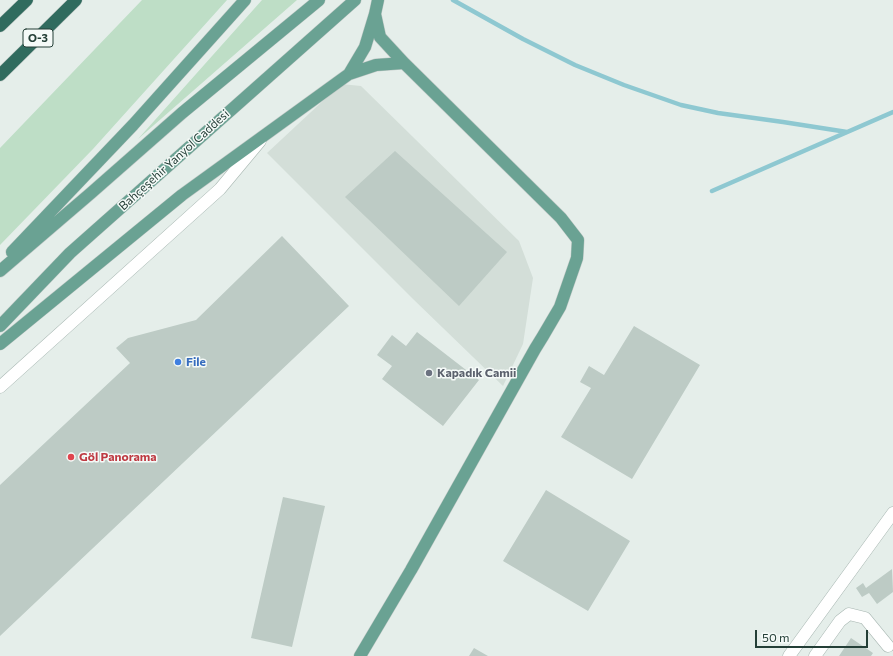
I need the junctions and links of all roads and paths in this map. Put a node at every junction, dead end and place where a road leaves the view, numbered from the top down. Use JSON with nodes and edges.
{"nodes":[{"id":1,"x":27,"y":0,"type":"edge"},
{"id":2,"x":76,"y":0,"type":"edge"},
{"id":3,"x":244,"y":0,"type":"edge"},
{"id":4,"x":319,"y":0,"type":"edge"},
{"id":5,"x":355,"y":0,"type":"edge"},
{"id":6,"x":378,"y":0,"type":"edge"},
{"id":7,"x":375,"y":14,"type":"junction"},
{"id":8,"x":0,"y":26,"type":"edge"},
{"id":9,"x":404,"y":63,"type":"junction"},
{"id":10,"x":349,"y":74,"type":"junction"},
{"id":11,"x":0,"y":75,"type":"edge"},
{"id":12,"x":266,"y":134,"type":"junction"},
{"id":13,"x":0,"y":264,"type":"edge"},
{"id":14,"x":0,"y":271,"type":"edge"},
{"id":15,"x":0,"y":326,"type":"edge"},
{"id":16,"x":0,"y":344,"type":"edge"},
{"id":17,"x":0,"y":387,"type":"edge"},
{"id":18,"x":893,"y":513,"type":"edge"},
{"id":19,"x":888,"y":646,"type":"dead end"},
{"id":20,"x":360,"y":656,"type":"edge"},
{"id":21,"x":789,"y":656,"type":"edge"},
{"id":22,"x":815,"y":656,"type":"edge"}],
"edges":[{"from":1,"to":8,"type":"highway"},
{"from":2,"to":11,"type":"highway","number":"O-3"},
{"from":3,"to":13,"type":"main road"},
{"from":4,"to":14,"type":"main road"},
{"from":5,"to":15,"type":"main road","name":"Bahçeşehir Yanyol Caddesi"},
{"from":6,"to":7,"type":"main road"},
{"from":7,"to":9,"type":"main road"},
{"from":7,"to":10,"type":"main road"},
{"from":9,"to":10,"type":"main road"},
{"from":9,"to":20,"type":"main road"},
{"from":10,"to":12,"type":"main road"},
{"from":12,"to":16,"type":"main road"},
{"from":12,"to":17,"type":"street"},
{"from":18,"to":21,"type":"street"},
{"from":19,"to":22,"type":"street"}]}
